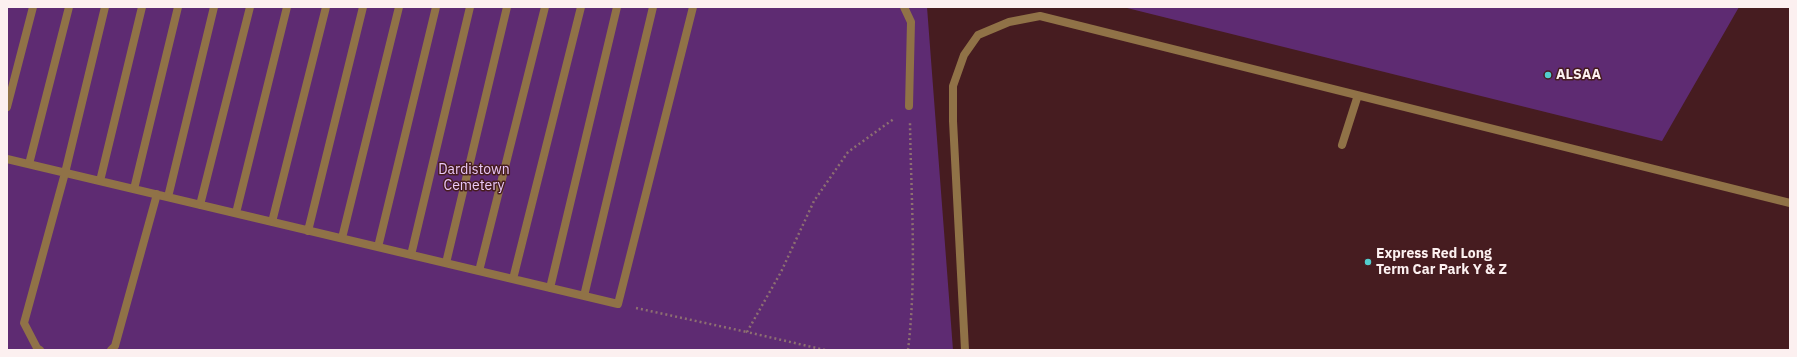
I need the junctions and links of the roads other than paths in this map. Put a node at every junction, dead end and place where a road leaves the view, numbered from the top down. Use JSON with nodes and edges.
{"nodes":[{"id":1,"x":33,"y":7,"type":"edge"},
{"id":2,"x":69,"y":7,"type":"edge"},
{"id":3,"x":105,"y":7,"type":"edge"},
{"id":4,"x":142,"y":7,"type":"edge"},
{"id":5,"x":178,"y":7,"type":"edge"},
{"id":6,"x":214,"y":7,"type":"edge"},
{"id":7,"x":250,"y":7,"type":"edge"},
{"id":8,"x":288,"y":7,"type":"edge"},
{"id":9,"x":326,"y":7,"type":"edge"},
{"id":10,"x":363,"y":7,"type":"edge"},
{"id":11,"x":399,"y":7,"type":"edge"},
{"id":12,"x":436,"y":7,"type":"edge"},
{"id":13,"x":470,"y":7,"type":"edge"},
{"id":14,"x":507,"y":7,"type":"edge"},
{"id":15,"x":545,"y":7,"type":"edge"},
{"id":16,"x":581,"y":7,"type":"edge"},
{"id":17,"x":617,"y":7,"type":"edge"},
{"id":18,"x":653,"y":7,"type":"edge"},
{"id":19,"x":693,"y":7,"type":"edge"},
{"id":20,"x":904,"y":7,"type":"edge"},
{"id":21,"x":1358,"y":96,"type":"junction"},
{"id":22,"x":909,"y":106,"type":"road end"},
{"id":23,"x":7,"y":107,"type":"edge"},
{"id":24,"x":1342,"y":145,"type":"dead end"},
{"id":25,"x":7,"y":159,"type":"edge"},
{"id":26,"x":29,"y":164,"type":"junction"},
{"id":27,"x":65,"y":172,"type":"junction"},
{"id":28,"x":100,"y":181,"type":"junction"},
{"id":29,"x":134,"y":189,"type":"junction"},
{"id":30,"x":157,"y":194,"type":"junction"},
{"id":31,"x":168,"y":197,"type":"junction"},
{"id":32,"x":1790,"y":203,"type":"edge"},
{"id":33,"x":200,"y":204,"type":"junction"},
{"id":34,"x":236,"y":213,"type":"junction"},
{"id":35,"x":272,"y":222,"type":"junction"},
{"id":36,"x":308,"y":230,"type":"junction"},
{"id":37,"x":342,"y":238,"type":"junction"},
{"id":38,"x":378,"y":247,"type":"junction"},
{"id":39,"x":411,"y":255,"type":"junction"},
{"id":40,"x":446,"y":263,"type":"junction"},
{"id":41,"x":479,"y":271,"type":"junction"},
{"id":42,"x":513,"y":279,"type":"junction"},
{"id":43,"x":550,"y":288,"type":"junction"},
{"id":44,"x":584,"y":296,"type":"junction"},
{"id":45,"x":40,"y":350,"type":"edge"},
{"id":46,"x":111,"y":350,"type":"edge"},
{"id":47,"x":965,"y":350,"type":"edge"}],
"edges":[{"from":1,"to":23,"type":"lane"},
{"from":2,"to":26,"type":"lane"},
{"from":3,"to":27,"type":"lane"},
{"from":4,"to":28,"type":"lane"},
{"from":5,"to":29,"type":"lane"},
{"from":6,"to":31,"type":"lane"},
{"from":7,"to":33,"type":"lane"},
{"from":8,"to":34,"type":"lane"},
{"from":9,"to":35,"type":"lane"},
{"from":10,"to":36,"type":"lane"},
{"from":11,"to":37,"type":"lane"},
{"from":12,"to":38,"type":"lane"},
{"from":13,"to":39,"type":"lane"},
{"from":14,"to":40,"type":"lane"},
{"from":15,"to":41,"type":"lane"},
{"from":16,"to":42,"type":"lane"},
{"from":17,"to":43,"type":"lane"},
{"from":18,"to":44,"type":"lane"},
{"from":19,"to":44,"type":"lane"},
{"from":20,"to":22,"type":"lane"},
{"from":21,"to":24,"type":"lane"},
{"from":21,"to":32,"type":"lane"},
{"from":21,"to":47,"type":"lane"},
{"from":25,"to":26,"type":"lane"},
{"from":26,"to":27,"type":"lane"},
{"from":27,"to":28,"type":"lane"},
{"from":27,"to":45,"type":"lane"},
{"from":28,"to":29,"type":"lane"},
{"from":29,"to":30,"type":"lane"},
{"from":30,"to":31,"type":"lane"},
{"from":30,"to":46,"type":"lane"},
{"from":31,"to":33,"type":"lane"},
{"from":33,"to":34,"type":"lane"},
{"from":34,"to":35,"type":"lane"},
{"from":35,"to":36,"type":"lane"},
{"from":36,"to":37,"type":"lane"},
{"from":37,"to":38,"type":"lane"},
{"from":38,"to":39,"type":"lane"},
{"from":39,"to":40,"type":"lane"},
{"from":40,"to":41,"type":"lane"},
{"from":41,"to":42,"type":"lane"},
{"from":42,"to":43,"type":"lane"},
{"from":43,"to":44,"type":"lane"}]}
